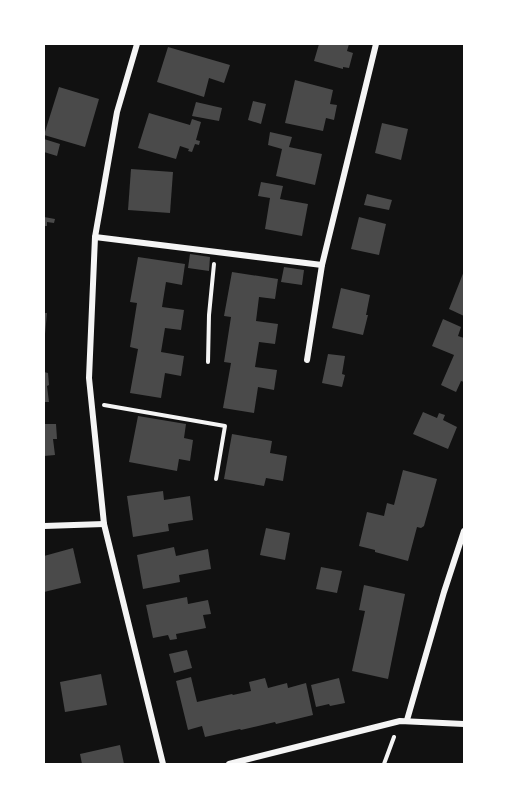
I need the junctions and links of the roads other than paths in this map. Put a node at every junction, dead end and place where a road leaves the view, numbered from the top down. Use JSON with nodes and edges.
{"nodes":[{"id":1,"x":137,"y":44,"type":"edge"},
{"id":2,"x":376,"y":44,"type":"edge"},
{"id":3,"x":95,"y":237,"type":"junction"},
{"id":4,"x":322,"y":265,"type":"junction"},
{"id":5,"x":307,"y":360,"type":"dead end"},
{"id":6,"x":104,"y":525,"type":"junction"},
{"id":7,"x":44,"y":526,"type":"edge"},
{"id":8,"x":465,"y":531,"type":"edge"},
{"id":9,"x":404,"y":720,"type":"junction"},
{"id":10,"x":465,"y":724,"type":"edge"},
{"id":11,"x":163,"y":765,"type":"edge"},
{"id":12,"x":229,"y":765,"type":"edge"}],
"edges":[{"from":1,"to":3,"type":"street"},
{"from":2,"to":4,"type":"street"},
{"from":3,"to":4,"type":"street"},
{"from":3,"to":6,"type":"street"},
{"from":4,"to":5,"type":"street"},
{"from":6,"to":7,"type":"street"},
{"from":6,"to":11,"type":"street"},
{"from":8,"to":9,"type":"street"},
{"from":9,"to":10,"type":"street"},
{"from":9,"to":12,"type":"street"}]}
